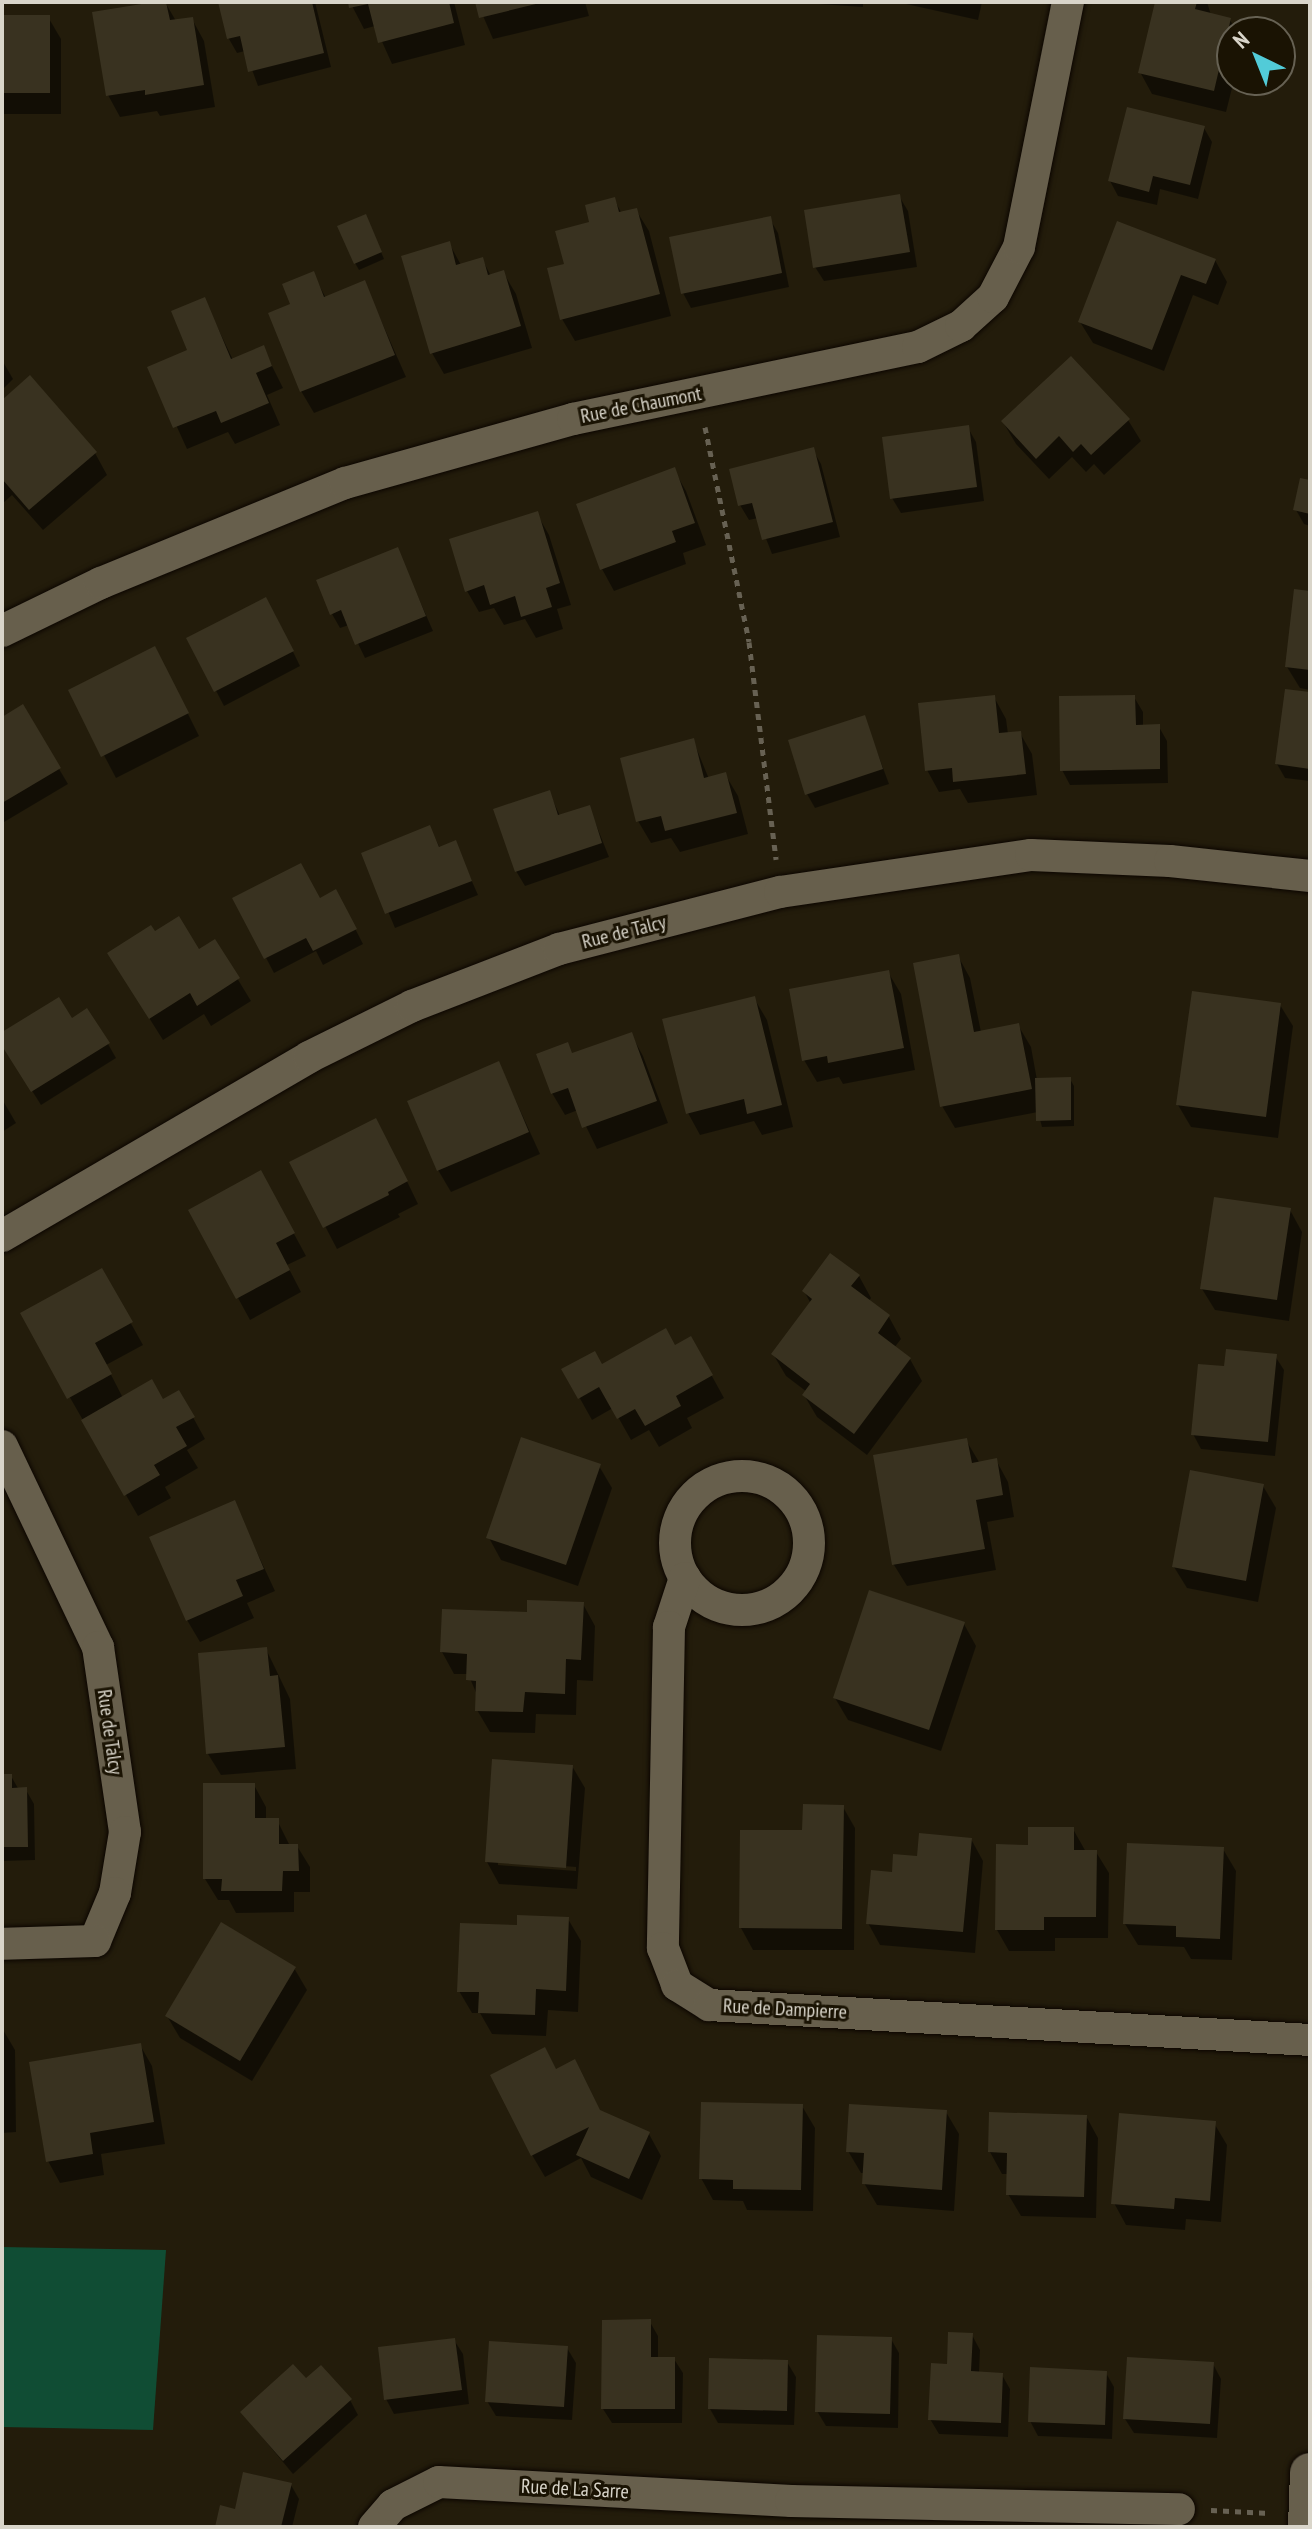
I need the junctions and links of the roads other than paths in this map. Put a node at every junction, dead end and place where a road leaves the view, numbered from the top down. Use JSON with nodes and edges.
{"nodes":[{"id":1,"x":1068,"y":2,"type":"edge"},
{"id":2,"x":2,"y":631,"type":"edge"},
{"id":3,"x":1310,"y":876,"type":"edge"},
{"id":4,"x":2,"y":1236,"type":"edge"},
{"id":5,"x":2,"y":1446,"type":"edge"},
{"id":6,"x":685,"y":1578,"type":"junction"},
{"id":7,"x":2,"y":1944,"type":"edge"},
{"id":8,"x":1310,"y":2040,"type":"edge"},
{"id":9,"x":1310,"y":2473,"type":"edge"},
{"id":10,"x":1179,"y":2509,"type":"dead end"},
{"id":11,"x":791,"y":2514,"type":"edge"},
{"id":12,"x":889,"y":2515,"type":"edge"},
{"id":13,"x":374,"y":2527,"type":"edge"},
{"id":14,"x":1308,"y":2527,"type":"edge"}],
"edges":[{"from":1,"to":2,"type":"street","name":"Rue de Chaumont"},
{"from":3,"to":4,"type":"street","name":"Rue de Talcy"},
{"from":5,"to":7,"type":"street","name":"Rue de Talcy"},
{"from":6,"to":6,"type":"street"},
{"from":6,"to":8,"type":"street","name":"Rue de Dampierre"},
{"from":9,"to":14,"type":"street"},
{"from":10,"to":12,"type":"street","name":"Rue de La Sarre"},
{"from":11,"to":12,"type":"street","name":"Rue de La Sarre"},
{"from":11,"to":13,"type":"street","name":"Rue de La Sarre"}]}
